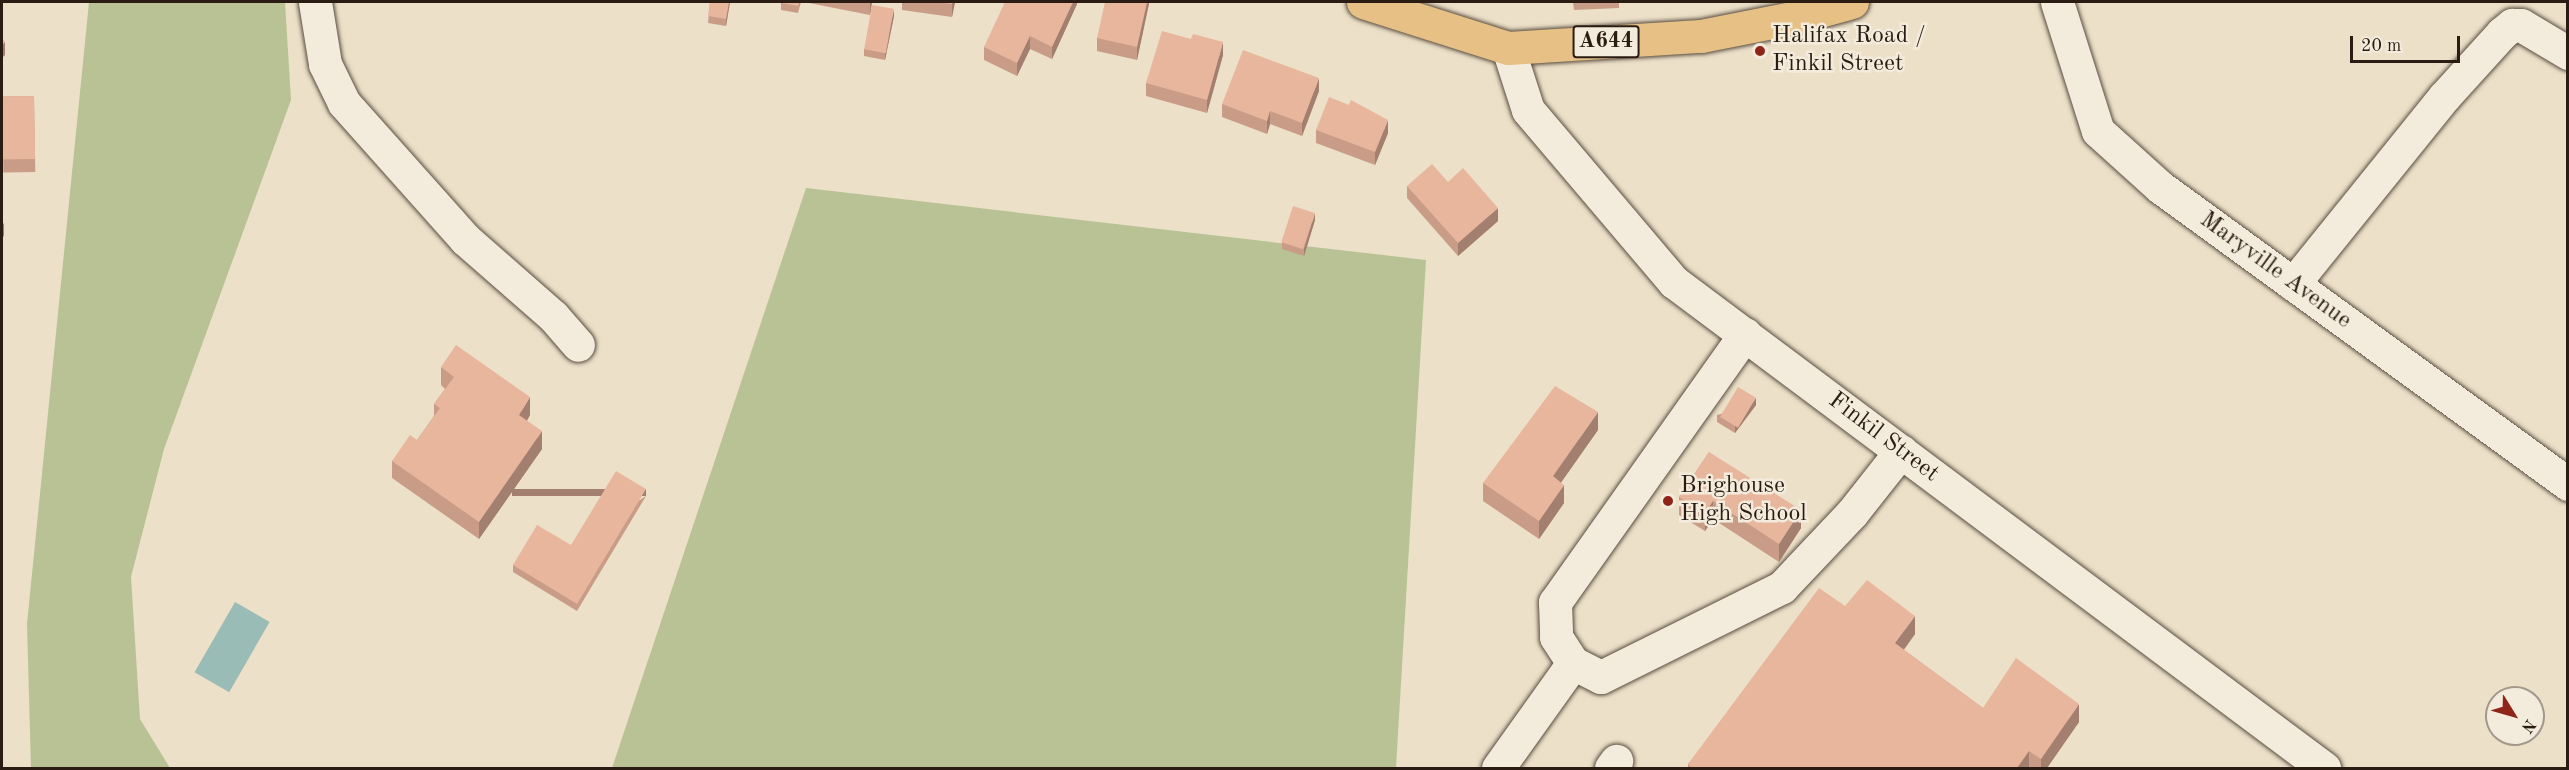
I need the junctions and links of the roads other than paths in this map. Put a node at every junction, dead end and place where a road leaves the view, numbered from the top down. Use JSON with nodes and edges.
{"nodes":[{"id":1,"x":315,"y":2,"type":"edge"},
{"id":2,"x":1363,"y":2,"type":"edge"},
{"id":3,"x":1852,"y":2,"type":"edge"},
{"id":4,"x":2057,"y":2,"type":"edge"},
{"id":5,"x":1508,"y":48,"type":"junction"},
{"id":6,"x":2568,"y":54,"type":"edge"},
{"id":7,"x":2293,"y":284,"type":"junction"},
{"id":8,"x":1744,"y":334,"type":"junction"},
{"id":9,"x":578,"y":345,"type":"dead end"},
{"id":10,"x":1901,"y":451,"type":"junction"},
{"id":11,"x":2568,"y":484,"type":"edge"},
{"id":12,"x":1573,"y":663,"type":"junction"},
{"id":13,"x":1498,"y":768,"type":"edge"},
{"id":14,"x":2324,"y":768,"type":"edge"}],
"edges":[{"from":1,"to":9,"type":"street"},
{"from":2,"to":5,"type":"main road","number":"A644"},
{"from":3,"to":5,"type":"main road","number":"A644"},
{"from":4,"to":7,"type":"street","name":"Maryville Avenue"},
{"from":5,"to":8,"type":"street","name":"Finkil Street"},
{"from":6,"to":7,"type":"street"},
{"from":7,"to":11,"type":"street","name":"Maryville Avenue"},
{"from":8,"to":10,"type":"street","name":"Finkil Street"},
{"from":8,"to":12,"type":"street"},
{"from":10,"to":12,"type":"street"},
{"from":10,"to":14,"type":"street","name":"Finkil Street"},
{"from":12,"to":13,"type":"street"}]}
